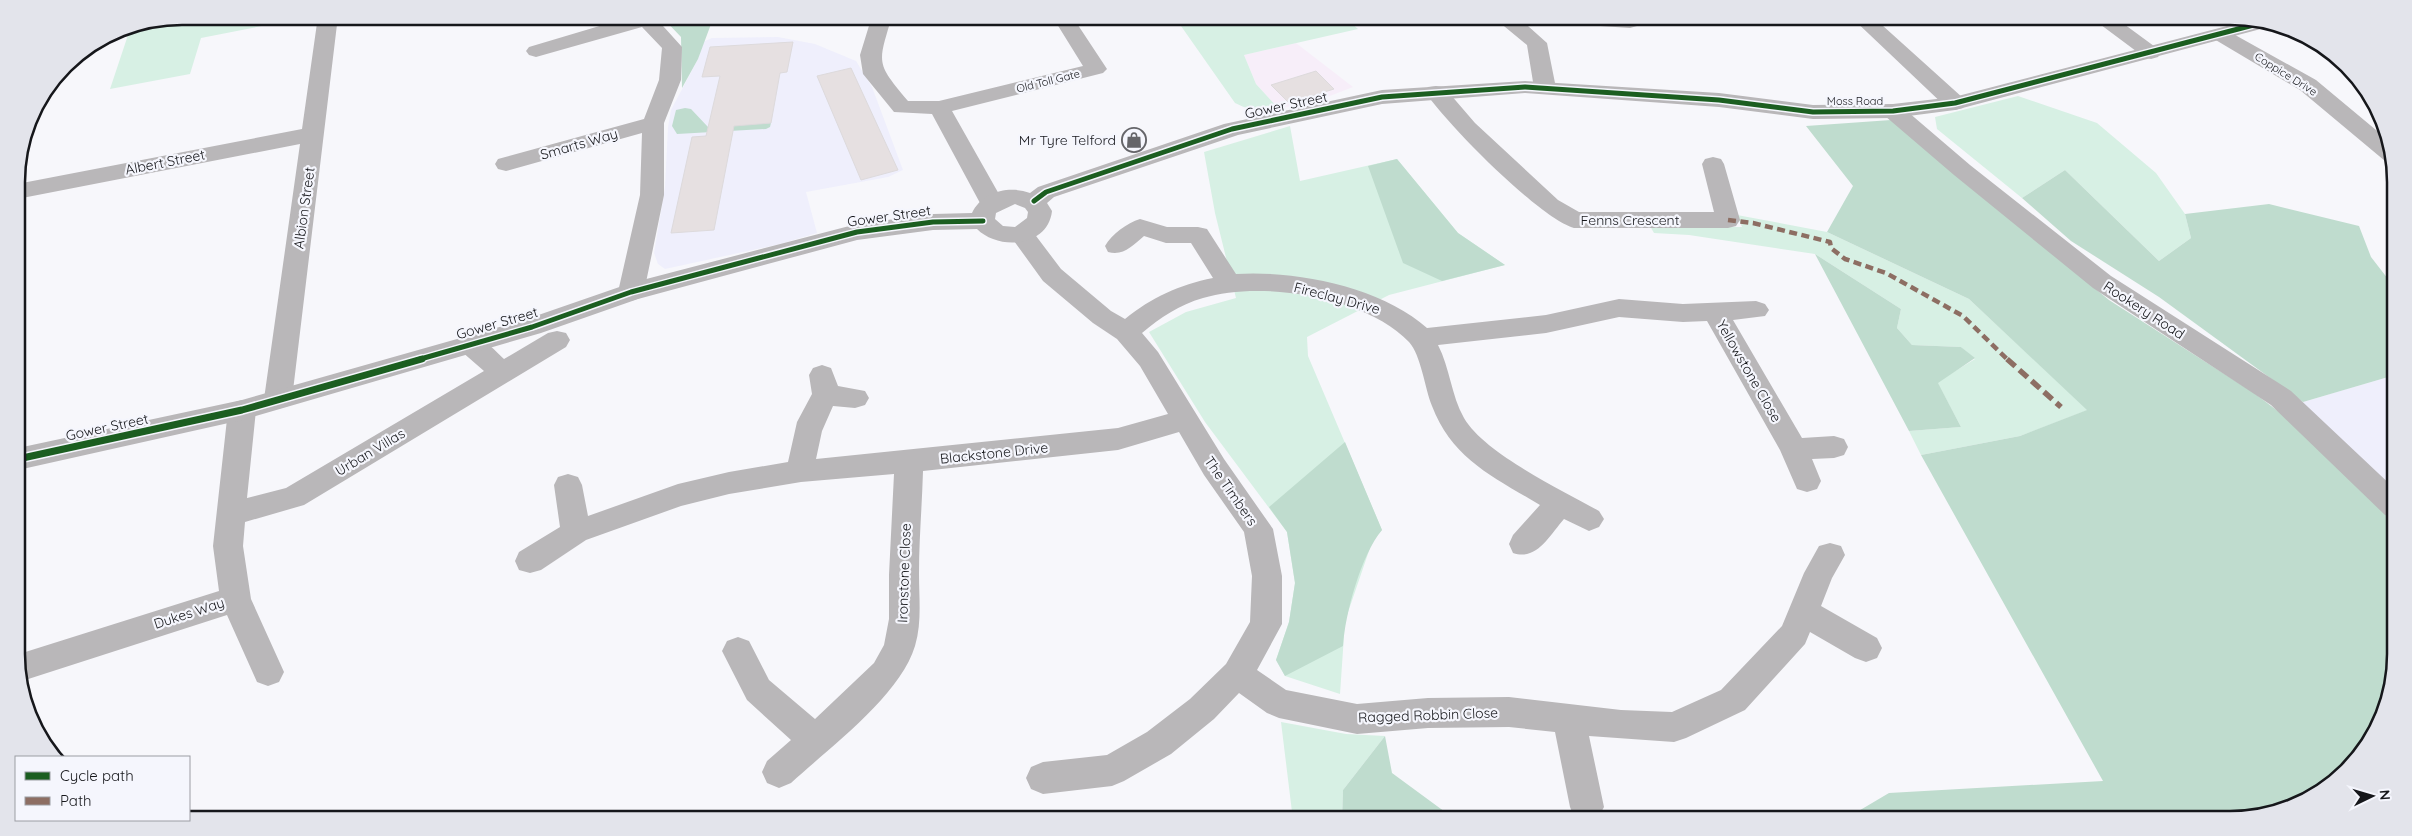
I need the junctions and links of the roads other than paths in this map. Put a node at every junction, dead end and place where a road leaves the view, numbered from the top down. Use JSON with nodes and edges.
{"nodes":[{"id":1,"x":327,"y":25,"type":"edge"},
{"id":2,"x":621,"y":25,"type":"edge"},
{"id":3,"x":651,"y":25,"type":"edge"},
{"id":4,"x":879,"y":25,"type":"edge"},
{"id":5,"x":1068,"y":25,"type":"edge"},
{"id":6,"x":1514,"y":25,"type":"edge"},
{"id":7,"x":1870,"y":25,"type":"edge"},
{"id":8,"x":2112,"y":25,"type":"edge"},
{"id":9,"x":2251,"y":26,"type":"edge"},
{"id":10,"x":2221,"y":35,"type":"junction"},
{"id":11,"x":536,"y":51,"type":"dead end"},
{"id":12,"x":2151,"y":53,"type":"junction"},
{"id":13,"x":1545,"y":88,"type":"junction"},
{"id":14,"x":1436,"y":92,"type":"junction"},
{"id":15,"x":1955,"y":103,"type":"junction"},
{"id":16,"x":939,"y":108,"type":"junction"},
{"id":17,"x":1892,"y":111,"type":"junction"},
{"id":18,"x":653,"y":123,"type":"junction"},
{"id":19,"x":314,"y":134,"type":"junction"},
{"id":20,"x":2383,"y":148,"type":"edge"},
{"id":21,"x":506,"y":164,"type":"dead end"},
{"id":22,"x":1713,"y":164,"type":"dead end"},
{"id":23,"x":25,"y":189,"type":"edge"},
{"id":24,"x":1034,"y":201,"type":"junction"},
{"id":25,"x":988,"y":212,"type":"junction"},
{"id":26,"x":1021,"y":234,"type":"junction"},
{"id":27,"x":1117,"y":246,"type":"dead end"},
{"id":28,"x":1230,"y":284,"type":"junction"},
{"id":29,"x":631,"y":292,"type":"junction"},
{"id":30,"x":1756,"y":310,"type":"dead end"},
{"id":31,"x":1715,"y":312,"type":"junction"},
{"id":32,"x":1126,"y":332,"type":"junction"},
{"id":33,"x":1420,"y":338,"type":"junction"},
{"id":34,"x":557,"y":340,"type":"dead end"},
{"id":35,"x":470,"y":344,"type":"junction"},
{"id":36,"x":502,"y":372,"type":"junction"},
{"id":37,"x":855,"y":398,"type":"dead end"},
{"id":38,"x":278,"y":399,"type":"junction"},
{"id":39,"x":242,"y":410,"type":"junction"},
{"id":40,"x":1184,"y":420,"type":"junction"},
{"id":41,"x":1834,"y":446,"type":"dead end"},
{"id":42,"x":1794,"y":449,"type":"junction"},
{"id":43,"x":25,"y":457,"type":"edge"},
{"id":44,"x":909,"y":462,"type":"junction"},
{"id":45,"x":801,"y":471,"type":"junction"},
{"id":46,"x":1808,"y":481,"type":"dead end"},
{"id":47,"x":568,"y":486,"type":"dead end"},
{"id":48,"x":2387,"y":499,"type":"edge"},
{"id":49,"x":1560,"y":503,"type":"junction"},
{"id":50,"x":230,"y":514,"type":"junction"},
{"id":51,"x":1589,"y":520,"type":"dead end"},
{"id":52,"x":576,"y":532,"type":"junction"},
{"id":53,"x":1524,"y":544,"type":"dead end"},
{"id":54,"x":1830,"y":555,"type":"dead end"},
{"id":55,"x":530,"y":560,"type":"dead end"},
{"id":56,"x":236,"y":599,"type":"junction"},
{"id":57,"x":1803,"y":612,"type":"junction"},
{"id":58,"x":1866,"y":648,"type":"dead end"},
{"id":59,"x":738,"y":651,"type":"dead end"},
{"id":60,"x":26,"y":666,"type":"edge"},
{"id":61,"x":268,"y":672,"type":"dead end"},
{"id":62,"x":1237,"y":674,"type":"junction"},
{"id":63,"x":1569,"y":719,"type":"junction"},
{"id":64,"x":814,"y":740,"type":"junction"},
{"id":65,"x":779,"y":772,"type":"dead end"},
{"id":66,"x":1044,"y":778,"type":"dead end"},
{"id":67,"x":1587,"y":807,"type":"dead end"}],
"edges":[{"from":1,"to":19,"type":"street","name":"Albion Street"},
{"from":2,"to":11,"type":"street"},
{"from":3,"to":18,"type":"street"},
{"from":4,"to":16,"type":"street","name":"Old Toll Gate"},
{"from":5,"to":16,"type":"street","name":"Old Toll Gate"},
{"from":6,"to":13,"type":"street"},
{"from":7,"to":15,"type":"street"},
{"from":8,"to":12,"type":"street"},
{"from":9,"to":10,"type":"street","name":"Moss Road"},
{"from":10,"to":12,"type":"street","name":"Moss Road"},
{"from":10,"to":20,"type":"street","name":"Coppice Drive"},
{"from":12,"to":15,"type":"street","name":"Moss Road"},
{"from":13,"to":14,"type":"street","name":"Moss Road"},
{"from":13,"to":17,"type":"street","name":"Moss Road"},
{"from":14,"to":22,"type":"street","name":"Fenns Crescent"},
{"from":14,"to":24,"type":"street","name":"Gower Street"},
{"from":15,"to":17,"type":"street","name":"Moss Road"},
{"from":16,"to":25,"type":"street"},
{"from":17,"to":48,"type":"street","name":"Rookery Road"},
{"from":18,"to":21,"type":"street","name":"Smarts Way"},
{"from":18,"to":29,"type":"street"},
{"from":19,"to":23,"type":"street","name":"Albert Street"},
{"from":19,"to":38,"type":"street","name":"Albion Street"},
{"from":24,"to":25,"type":"street","name":"Gower Street"},
{"from":24,"to":26,"type":"street"},
{"from":25,"to":26,"type":"street"},
{"from":25,"to":29,"type":"street","name":"Gower Street"},
{"from":26,"to":32,"type":"street","name":"The Timbers"},
{"from":27,"to":28,"type":"street"},
{"from":28,"to":32,"type":"street","name":"Fireclay Drive"},
{"from":28,"to":33,"type":"street","name":"Fireclay Drive"},
{"from":29,"to":35,"type":"street","name":"Gower Street"},
{"from":30,"to":31,"type":"street"},
{"from":31,"to":33,"type":"street","name":"Yellowstone Close"},
{"from":31,"to":42,"type":"street","name":"Yellowstone Close"},
{"from":32,"to":40,"type":"street","name":"The Timbers"},
{"from":33,"to":49,"type":"street","name":"Fireclay Drive"},
{"from":34,"to":36,"type":"street","name":"Urban Villas"},
{"from":35,"to":36,"type":"street"},
{"from":35,"to":38,"type":"street","name":"Gower Street"},
{"from":36,"to":50,"type":"street","name":"Urban Villas"},
{"from":37,"to":45,"type":"street"},
{"from":38,"to":39,"type":"street","name":"Gower Street"},
{"from":39,"to":43,"type":"street","name":"Gower Street"},
{"from":39,"to":50,"type":"street","name":"Dukes Way"},
{"from":40,"to":44,"type":"street","name":"Blackstone Drive"},
{"from":40,"to":62,"type":"street","name":"The Timbers"},
{"from":41,"to":42,"type":"street"},
{"from":42,"to":46,"type":"street","name":"Yellowstone Close"},
{"from":44,"to":45,"type":"street","name":"Blackstone Drive"},
{"from":44,"to":64,"type":"street","name":"Ironstone Close"},
{"from":45,"to":52,"type":"street","name":"Blackstone Drive"},
{"from":47,"to":52,"type":"street"},
{"from":49,"to":51,"type":"street","name":"Fireclay Drive"},
{"from":49,"to":53,"type":"street"},
{"from":50,"to":56,"type":"street","name":"Dukes Way"},
{"from":52,"to":55,"type":"street","name":"Blackstone Drive"},
{"from":54,"to":57,"type":"street","name":"Ragged Robbin Close"},
{"from":56,"to":60,"type":"street","name":"Dukes Way"},
{"from":56,"to":61,"type":"street"},
{"from":57,"to":58,"type":"street"},
{"from":57,"to":63,"type":"street","name":"Ragged Robbin Close"},
{"from":59,"to":64,"type":"street"},
{"from":62,"to":63,"type":"street","name":"Ragged Robbin Close"},
{"from":62,"to":66,"type":"street","name":"The Timbers"},
{"from":63,"to":67,"type":"street"},
{"from":64,"to":65,"type":"street","name":"Ironstone Close"}]}
